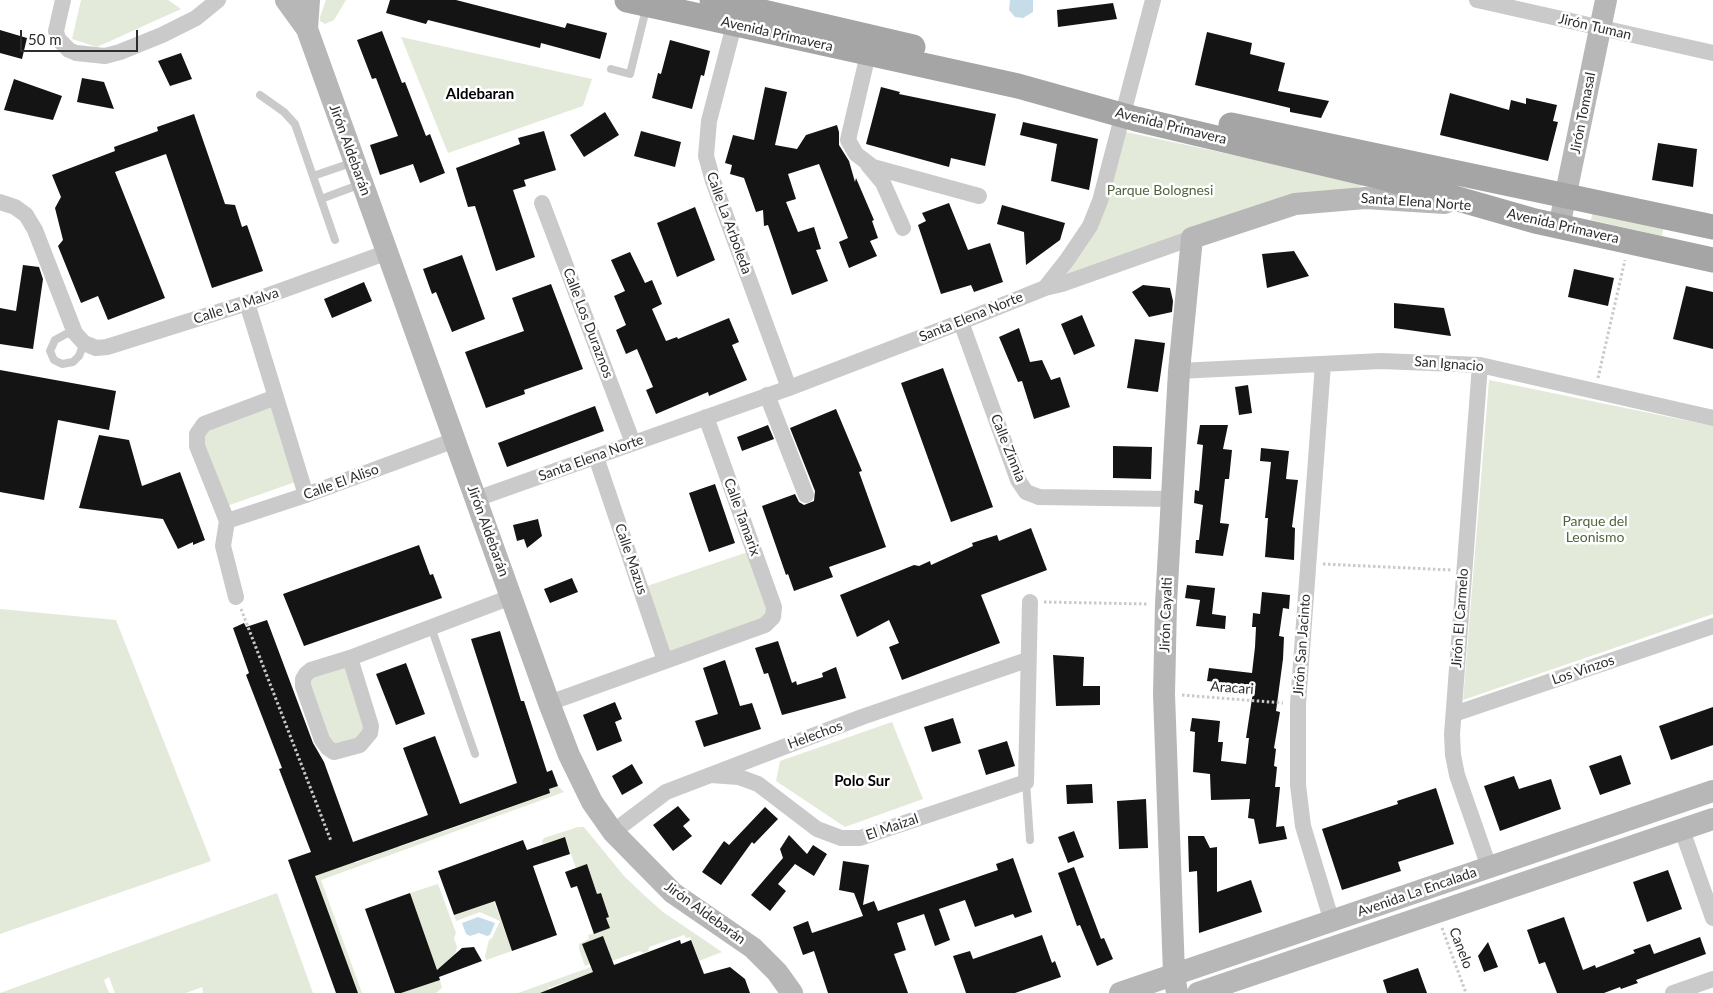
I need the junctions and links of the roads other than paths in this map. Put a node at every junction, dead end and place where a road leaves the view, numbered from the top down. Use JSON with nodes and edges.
{"nodes":[{"id":1,"x":63,"y":0,"type":"edge"},
{"id":2,"x":218,"y":0,"type":"edge"},
{"id":3,"x":286,"y":0,"type":"edge"},
{"id":4,"x":309,"y":0,"type":"edge"},
{"id":5,"x":712,"y":0,"type":"edge"},
{"id":6,"x":1153,"y":0,"type":"edge"},
{"id":7,"x":1477,"y":0,"type":"edge"},
{"id":8,"x":1606,"y":0,"type":"edge"},
{"id":9,"x":637,"y":2,"type":"edge"},
{"id":10,"x":767,"y":6,"type":"edge"},
{"id":11,"x":734,"y":25,"type":"junction"},
{"id":12,"x":1600,"y":28,"type":"junction"},
{"id":13,"x":307,"y":29,"type":"junction"},
{"id":14,"x":1713,"y":53,"type":"edge"},
{"id":15,"x":868,"y":54,"type":"junction"},
{"id":16,"x":611,"y":69,"type":"dead end"},
{"id":17,"x":260,"y":95,"type":"dead end"},
{"id":18,"x":1125,"y":106,"type":"junction"},
{"id":19,"x":354,"y":162,"type":"junction"},
{"id":20,"x":866,"y":164,"type":"junction"},
{"id":21,"x":313,"y":176,"type":"junction"},
{"id":22,"x":362,"y":184,"type":"junction"},
{"id":23,"x":1566,"y":194,"type":"junction"},
{"id":24,"x":979,"y":196,"type":"dead end"},
{"id":25,"x":321,"y":199,"type":"junction"},
{"id":26,"x":0,"y":202,"type":"edge"},
{"id":27,"x":542,"y":203,"type":"dead end"},
{"id":28,"x":1478,"y":206,"type":"junction"},
{"id":29,"x":1684,"y":221,"type":"junction"},
{"id":30,"x":1559,"y":227,"type":"junction"},
{"id":31,"x":1713,"y":227,"type":"edge"},
{"id":32,"x":903,"y":228,"type":"dead end"},
{"id":33,"x":1192,"y":238,"type":"junction"},
{"id":34,"x":335,"y":240,"type":"dead end"},
{"id":35,"x":388,"y":252,"type":"junction"},
{"id":36,"x":1676,"y":252,"type":"junction"},
{"id":37,"x":1713,"y":260,"type":"edge"},
{"id":38,"x":1045,"y":288,"type":"junction"},
{"id":39,"x":247,"y":303,"type":"junction"},
{"id":40,"x":961,"y":322,"type":"junction"},
{"id":41,"x":1323,"y":364,"type":"junction"},
{"id":42,"x":1480,"y":365,"type":"junction"},
{"id":43,"x":1179,"y":371,"type":"junction"},
{"id":44,"x":789,"y":388,"type":"junction"},
{"id":45,"x":767,"y":395,"type":"junction"},
{"id":46,"x":276,"y":397,"type":"junction"},
{"id":47,"x":706,"y":417,"type":"junction"},
{"id":48,"x":1713,"y":418,"type":"edge"},
{"id":49,"x":455,"y":440,"type":"junction"},
{"id":50,"x":633,"y":443,"type":"junction"},
{"id":51,"x":596,"y":457,"type":"junction"},
{"id":52,"x":306,"y":495,"type":"junction"},
{"id":53,"x":806,"y":495,"type":"dead end"},
{"id":54,"x":476,"y":499,"type":"junction"},
{"id":55,"x":1171,"y":500,"type":"junction"},
{"id":56,"x":227,"y":521,"type":"junction"},
{"id":57,"x":511,"y":596,"type":"junction"},
{"id":58,"x":236,"y":597,"type":"road end"},
{"id":59,"x":1030,"y":602,"type":"road end"},
{"id":60,"x":1713,"y":626,"type":"edge"},
{"id":61,"x":430,"y":627,"type":"junction"},
{"id":62,"x":350,"y":658,"type":"junction"},
{"id":63,"x":1028,"y":660,"type":"junction"},
{"id":64,"x":665,"y":661,"type":"junction"},
{"id":65,"x":549,"y":703,"type":"junction"},
{"id":66,"x":1454,"y":714,"type":"junction"},
{"id":67,"x":475,"y":754,"type":"dead end"},
{"id":68,"x":762,"y":754,"type":"junction"},
{"id":69,"x":711,"y":775,"type":"junction"},
{"id":70,"x":1026,"y":782,"type":"junction"},
{"id":71,"x":758,"y":784,"type":"junction"},
{"id":72,"x":1713,"y":791,"type":"edge"},
{"id":73,"x":1713,"y":819,"type":"edge"},
{"id":74,"x":1682,"y":830,"type":"junction"},
{"id":75,"x":613,"y":832,"type":"junction"},
{"id":76,"x":1030,"y":840,"type":"dead end"},
{"id":77,"x":1489,"y":867,"type":"junction"},
{"id":78,"x":1713,"y":918,"type":"edge"},
{"id":79,"x":1332,"y":922,"type":"junction"},
{"id":80,"x":1713,"y":979,"type":"edge"},
{"id":81,"x":1176,"y":984,"type":"edge"},
{"id":82,"x":792,"y":993,"type":"edge"},
{"id":83,"x":1120,"y":993,"type":"edge"},
{"id":84,"x":1198,"y":993,"type":"edge"},
{"id":85,"x":1673,"y":993,"type":"edge"}],
"edges":[{"from":1,"to":2,"type":"street"},
{"from":3,"to":13,"type":"street","name":"Jirón Aldebarán"},
{"from":4,"to":13,"type":"street"},
{"from":5,"to":10,"type":"main road","name":"Avenida Primavera"},
{"from":6,"to":18,"type":"street"},
{"from":7,"to":12,"type":"street","name":"Jirón Tuman"},
{"from":8,"to":12,"type":"street","name":"Jirón Tomasal"},
{"from":9,"to":11,"type":"main road","name":"Avenida Primavera"},
{"from":9,"to":16,"type":"lane"},
{"from":10,"to":18,"type":"main road","name":"Avenida Primavera"},
{"from":11,"to":15,"type":"main road","name":"Avenida Primavera"},
{"from":11,"to":44,"type":"street","name":"Calle La Arboleda"},
{"from":12,"to":14,"type":"street","name":"Jirón Tuman"},
{"from":12,"to":23,"type":"street","name":"Jirón Tomasal"},
{"from":13,"to":19,"type":"street","name":"Jirón Aldebarán"},
{"from":15,"to":18,"type":"main road","name":"Avenida Primavera"},
{"from":15,"to":20,"type":"street"},
{"from":17,"to":21,"type":"lane"},
{"from":18,"to":23,"type":"main road","name":"Avenida Primavera"},
{"from":18,"to":28,"type":"main road","name":"Avenida Primavera"},
{"from":18,"to":38,"type":"street"},
{"from":19,"to":21,"type":"lane"},
{"from":19,"to":22,"type":"street","name":"Jirón Aldebarán"},
{"from":20,"to":24,"type":"street"},
{"from":20,"to":32,"type":"street"},
{"from":21,"to":25,"type":"lane"},
{"from":22,"to":25,"type":"lane"},
{"from":22,"to":35,"type":"street","name":"Jirón Aldebarán"},
{"from":23,"to":29,"type":"main road","name":"Avenida Primavera"},
{"from":23,"to":30,"type":"street","name":"Jirón Tomasal"},
{"from":25,"to":34,"type":"lane"},
{"from":26,"to":39,"type":"street","name":"Calle La Malva"},
{"from":27,"to":50,"type":"street","name":"Calle Los Duraznos"},
{"from":28,"to":30,"type":"main road","name":"Avenida Primavera"},
{"from":28,"to":33,"type":"street","name":"Santa Elena Norte"},
{"from":29,"to":31,"type":"main road","name":"Avenida Primavera"},
{"from":29,"to":36,"type":"main road"},
{"from":30,"to":36,"type":"main road","name":"Avenida Primavera"},
{"from":33,"to":38,"type":"street","name":"Santa Elena Norte"},
{"from":33,"to":43,"type":"street","name":"Jirón Cayalti"},
{"from":35,"to":39,"type":"street","name":"Calle La Malva"},
{"from":35,"to":49,"type":"street","name":"Jirón Aldebarán"},
{"from":36,"to":37,"type":"main road","name":"Avenida Primavera"},
{"from":38,"to":40,"type":"street","name":"Santa Elena Norte"},
{"from":39,"to":46,"type":"street"},
{"from":40,"to":44,"type":"street","name":"Santa Elena Norte"},
{"from":40,"to":55,"type":"street","name":"Calle Zinnia"},
{"from":41,"to":42,"type":"street","name":"San Ignacio"},
{"from":41,"to":43,"type":"street","name":"San Ignacio"},
{"from":41,"to":79,"type":"street","name":"Jirón San Jacinto"},
{"from":42,"to":48,"type":"street","name":"San Ignacio"},
{"from":42,"to":66,"type":"street","name":"Jirón El Carmelo"},
{"from":43,"to":55,"type":"street","name":"Jirón Cayalti"},
{"from":44,"to":45,"type":"street","name":"Santa Elena Norte"},
{"from":45,"to":47,"type":"street","name":"Santa Elena Norte"},
{"from":45,"to":53,"type":"street"},
{"from":46,"to":52,"type":"street"},
{"from":46,"to":56,"type":"street"},
{"from":47,"to":50,"type":"street","name":"Santa Elena Norte"},
{"from":47,"to":64,"type":"street","name":"Calle Tamarix"},
{"from":49,"to":52,"type":"street","name":"Calle El Aliso"},
{"from":49,"to":54,"type":"street","name":"Jirón Aldebarán"},
{"from":50,"to":51,"type":"street","name":"Santa Elena Norte"},
{"from":51,"to":54,"type":"street","name":"Santa Elena Norte"},
{"from":51,"to":64,"type":"street","name":"Calle Mazus"},
{"from":52,"to":56,"type":"street","name":"Calle El Aliso"},
{"from":54,"to":57,"type":"street","name":"Jirón Aldebarán"},
{"from":55,"to":81,"type":"street","name":"Jirón Cayalti"},
{"from":56,"to":58,"type":"street"},
{"from":57,"to":61,"type":"street"},
{"from":57,"to":65,"type":"street","name":"Jirón Aldebarán"},
{"from":59,"to":63,"type":"street"},
{"from":60,"to":66,"type":"street","name":"Los Vinzos"},
{"from":61,"to":62,"type":"street"},
{"from":61,"to":67,"type":"lane"},
{"from":62,"to":62,"type":"street"},
{"from":63,"to":68,"type":"street","name":"Helechos"},
{"from":63,"to":70,"type":"street"},
{"from":64,"to":65,"type":"street"},
{"from":65,"to":75,"type":"street","name":"Jirón Aldebarán"},
{"from":66,"to":77,"type":"street","name":"Jirón El Carmelo"},
{"from":68,"to":69,"type":"street","name":"Helechos"},
{"from":68,"to":71,"type":"street"},
{"from":69,"to":71,"type":"street","name":"El Maizal"},
{"from":69,"to":75,"type":"street","name":"Helechos"},
{"from":70,"to":71,"type":"street","name":"El Maizal"},
{"from":70,"to":76,"type":"lane"},
{"from":72,"to":77,"type":"street","name":"Avenida La Encalada"},
{"from":73,"to":74,"type":"street","name":"Avenida La Encalada"},
{"from":74,"to":78,"type":"street"},
{"from":74,"to":84,"type":"street","name":"Avenida La Encalada"},
{"from":75,"to":82,"type":"street","name":"Jirón Aldebarán"},
{"from":77,"to":79,"type":"street","name":"Avenida La Encalada"},
{"from":79,"to":81,"type":"street","name":"Avenida La Encalada"},
{"from":80,"to":85,"type":"street"},
{"from":81,"to":83,"type":"street","name":"Avenida La Encalada"}]}
